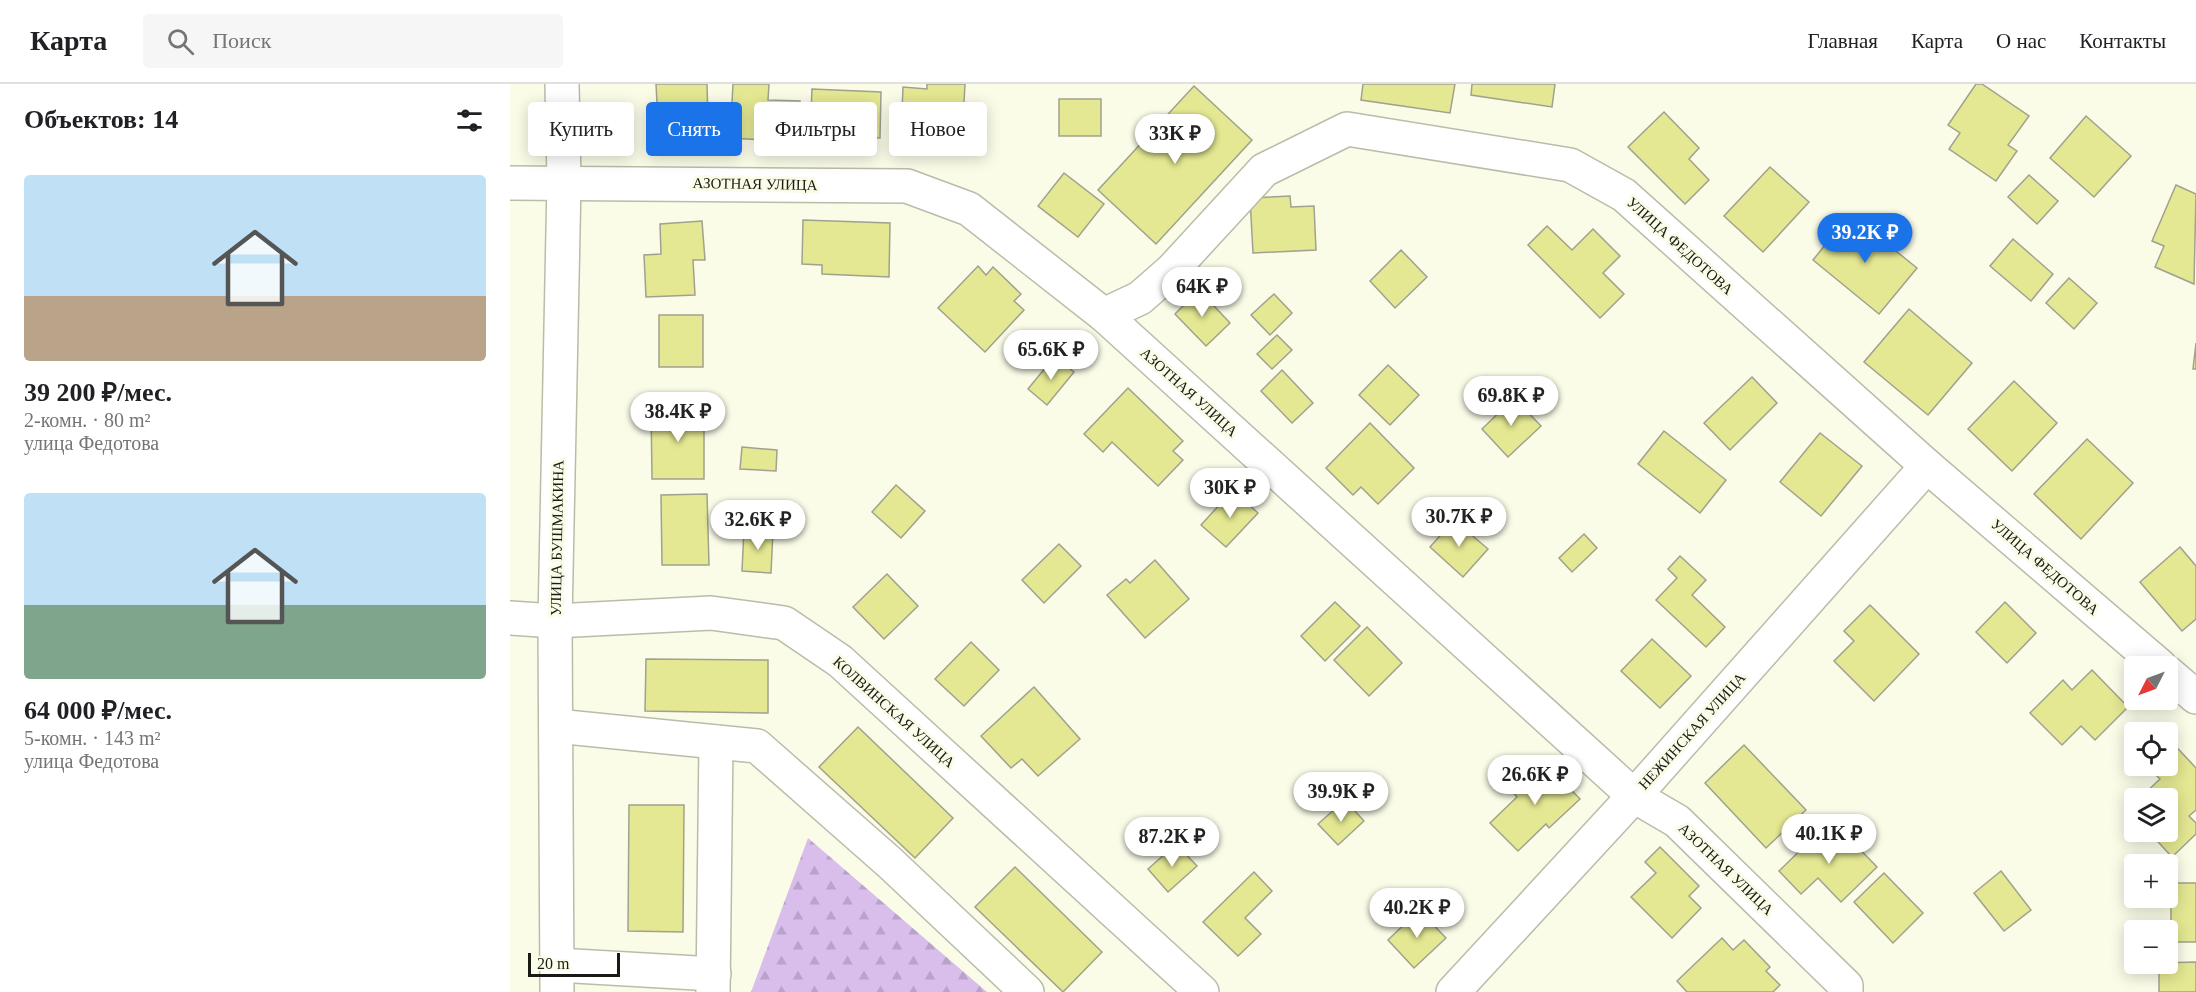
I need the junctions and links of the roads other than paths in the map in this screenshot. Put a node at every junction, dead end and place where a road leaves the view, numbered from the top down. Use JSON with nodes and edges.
{"nodes":[{"id":1,"x":562,"y":84,"type":"edge"},
{"id":2,"x":564,"y":182,"type":"junction"},
{"id":3,"x":510,"y":183,"type":"edge"},
{"id":4,"x":1104,"y":315,"type":"junction"},
{"id":5,"x":1928,"y":466,"type":"junction"},
{"id":6,"x":510,"y":618,"type":"edge"},
{"id":7,"x":555,"y":621,"type":"junction"},
{"id":8,"x":2148,"y":656,"type":"edge"},
{"id":9,"x":2178,"y":682,"type":"edge"},
{"id":10,"x":2196,"y":697,"type":"edge"},
{"id":11,"x":556,"y":726,"type":"junction"},
{"id":12,"x":716,"y":742,"type":"junction"},
{"id":13,"x":1634,"y":796,"type":"junction"},
{"id":14,"x":557,"y":979,"type":"edge"},
{"id":15,"x":714,"y":983,"type":"edge"},
{"id":16,"x":1027,"y":992,"type":"edge"},
{"id":17,"x":1202,"y":992,"type":"edge"},
{"id":18,"x":1454,"y":992,"type":"edge"},
{"id":19,"x":1846,"y":992,"type":"edge"}],
"edges":[{"from":1,"to":2,"type":"street","name":"УЛИЦА БУШМАКИНА"},
{"from":2,"to":3,"type":"street","name":"АЗОТНАЯ УЛИЦА"},
{"from":2,"to":4,"type":"street","name":"АЗОТНАЯ УЛИЦА"},
{"from":2,"to":7,"type":"street","name":"УЛИЦА БУШМАКИНА"},
{"from":4,"to":5,"type":"street","name":"УЛИЦА ФЕДОТОВА"},
{"from":4,"to":13,"type":"street","name":"АЗОТНАЯ УЛИЦА"},
{"from":5,"to":8,"type":"street","name":"УЛИЦА ФЕДОТОВА"},
{"from":5,"to":13,"type":"street","name":"НЕЖИНСКАЯ УЛИЦА"},
{"from":6,"to":7,"type":"street","name":"КОЛВИНСКАЯ УЛИЦА"},
{"from":7,"to":11,"type":"street","name":"УЛИЦА БУШМАКИНА"},
{"from":7,"to":17,"type":"street","name":"КОЛВИНСКАЯ УЛИЦА"},
{"from":9,"to":10,"type":"street"},
{"from":11,"to":12,"type":"street"},
{"from":11,"to":14,"type":"street","name":"УЛИЦА БУШМАКИНА"},
{"from":12,"to":15,"type":"street"},
{"from":12,"to":16,"type":"street"},
{"from":13,"to":18,"type":"street","name":"НЕЖИНСКАЯ УЛИЦА"},
{"from":13,"to":19,"type":"street","name":"АЗОТНАЯ УЛИЦА"},
{"from":14,"to":15,"type":"street"}]}
